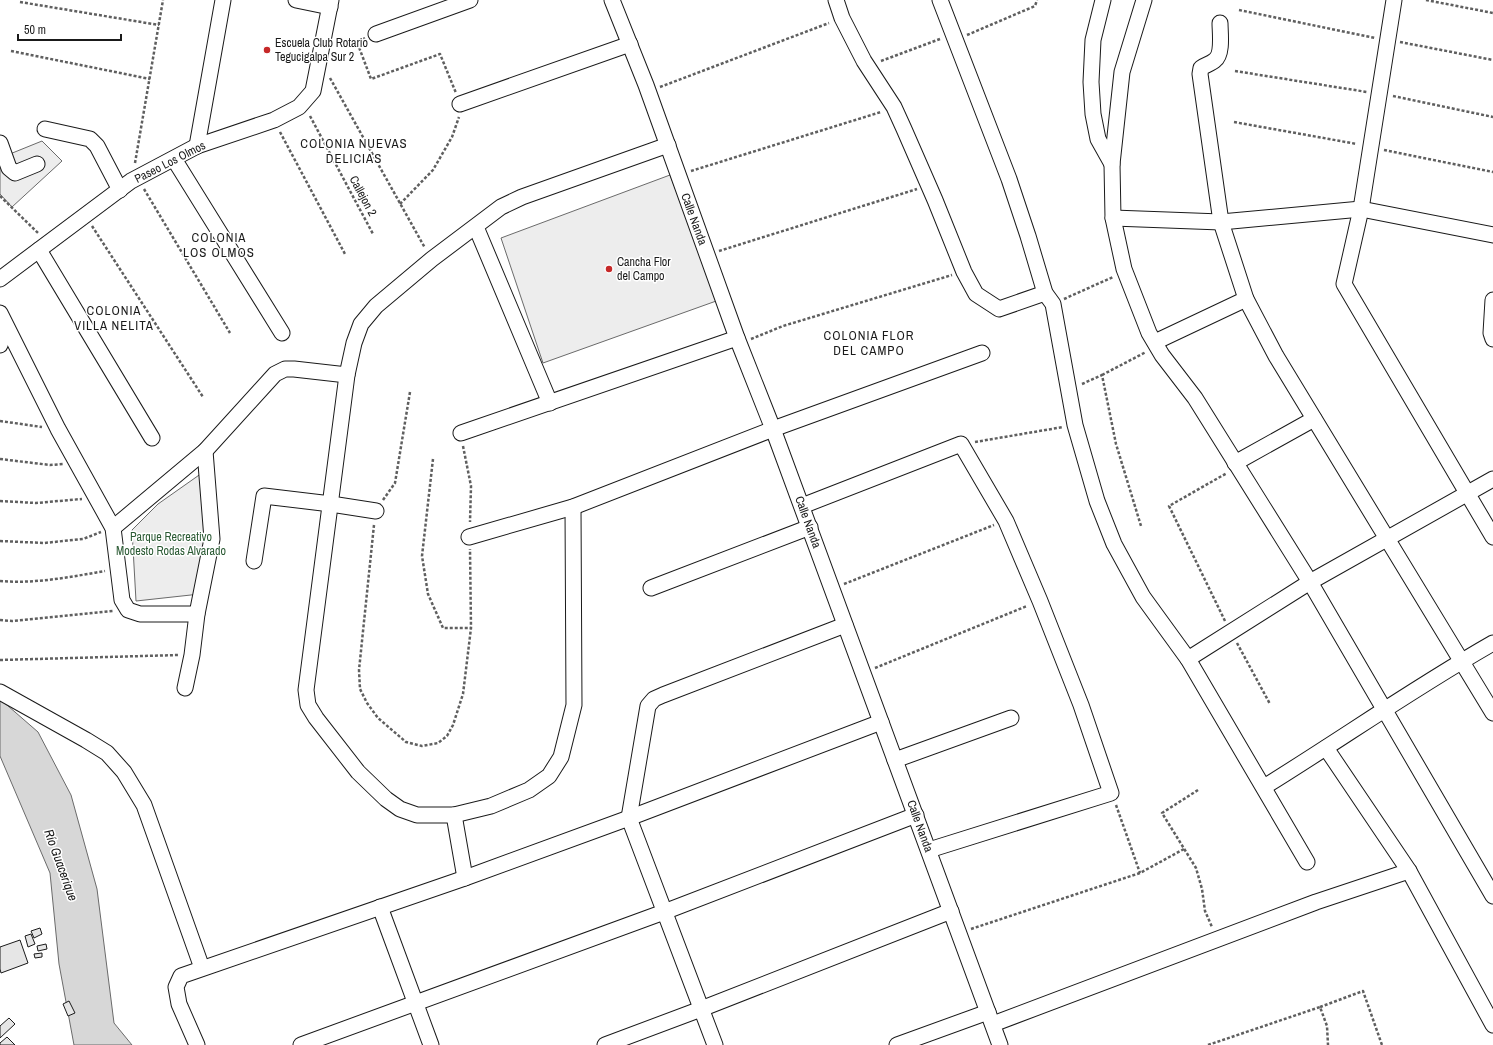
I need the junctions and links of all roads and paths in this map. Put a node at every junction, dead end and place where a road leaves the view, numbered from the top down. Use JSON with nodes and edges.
{"nodes":[{"id":1,"x":163,"y":0,"type":"edge"},
{"id":2,"x":222,"y":0,"type":"edge"},
{"id":3,"x":296,"y":0,"type":"edge"},
{"id":4,"x":470,"y":0,"type":"edge"},
{"id":5,"x":612,"y":0,"type":"edge"},
{"id":6,"x":836,"y":0,"type":"edge"},
{"id":7,"x":940,"y":0,"type":"edge"},
{"id":8,"x":1037,"y":0,"type":"edge"},
{"id":9,"x":1103,"y":0,"type":"edge"},
{"id":10,"x":1144,"y":0,"type":"edge"},
{"id":11,"x":1394,"y":0,"type":"edge"},
{"id":12,"x":1426,"y":0,"type":"edge"},
{"id":13,"x":20,"y":2,"type":"dead end"},
{"id":14,"x":331,"y":3,"type":"edge"},
{"id":15,"x":1239,"y":10,"type":"dead end"},
{"id":16,"x":1493,"y":13,"type":"edge"},
{"id":17,"x":842,"y":18,"type":"junction"},
{"id":18,"x":1220,"y":23,"type":"dead end"},
{"id":19,"x":159,"y":25,"type":"junction"},
{"id":20,"x":376,"y":34,"type":"joint"},
{"id":21,"x":954,"y":37,"type":"junction"},
{"id":22,"x":1388,"y":40,"type":"junction"},
{"id":23,"x":630,"y":44,"type":"junction"},
{"id":24,"x":11,"y":51,"type":"dead end"},
{"id":25,"x":319,"y":58,"type":"junction"},
{"id":26,"x":1493,"y":60,"type":"edge"},
{"id":27,"x":867,"y":66,"type":"junction"},
{"id":28,"x":1235,"y":71,"type":"dead end"},
{"id":29,"x":150,"y":79,"type":"junction"},
{"id":30,"x":648,"y":91,"type":"junction"},
{"id":31,"x":1379,"y":94,"type":"junction"},
{"id":32,"x":303,"y":103,"type":"junction"},
{"id":33,"x":460,"y":104,"type":"junction"},
{"id":34,"x":894,"y":107,"type":"junction"},
{"id":35,"x":1493,"y":117,"type":"edge"},
{"id":36,"x":274,"y":120,"type":"junction"},
{"id":37,"x":1234,"y":122,"type":"dead end"},
{"id":38,"x":44,"y":129,"type":"dead end"},
{"id":39,"x":0,"y":143,"type":"edge"},
{"id":40,"x":668,"y":145,"type":"junction"},
{"id":41,"x":197,"y":146,"type":"junction"},
{"id":42,"x":1370,"y":147,"type":"junction"},
{"id":43,"x":174,"y":159,"type":"junction"},
{"id":44,"x":37,"y":164,"type":"dead end"},
{"id":45,"x":1112,"y":164,"type":"junction"},
{"id":46,"x":1493,"y":172,"type":"edge"},
{"id":47,"x":679,"y":175,"type":"junction"},
{"id":48,"x":130,"y":183,"type":"junction"},
{"id":49,"x":929,"y":186,"type":"junction"},
{"id":50,"x":0,"y":196,"type":"edge"},
{"id":51,"x":400,"y":204,"type":"junction"},
{"id":52,"x":1360,"y":209,"type":"junction"},
{"id":53,"x":85,"y":216,"type":"junction"},
{"id":54,"x":1113,"y":218,"type":"junction"},
{"id":55,"x":1221,"y":222,"type":"junction"},
{"id":56,"x":476,"y":227,"type":"junction"},
{"id":57,"x":373,"y":234,"type":"dead end"},
{"id":58,"x":1493,"y":235,"type":"edge"},
{"id":59,"x":44,"y":246,"type":"junction"},
{"id":60,"x":345,"y":254,"type":"dead end"},
{"id":61,"x":707,"y":255,"type":"junction"},
{"id":62,"x":432,"y":259,"type":"junction"},
{"id":63,"x":964,"y":272,"type":"junction"},
{"id":64,"x":1126,"y":272,"type":"junction"},
{"id":65,"x":0,"y":279,"type":"edge"},
{"id":66,"x":1049,"y":298,"type":"junction"},
{"id":67,"x":1246,"y":299,"type":"junction"},
{"id":68,"x":1493,"y":300,"type":"edge"},
{"id":69,"x":3,"y":320,"type":"edge"},
{"id":70,"x":230,"y":333,"type":"dead end"},
{"id":71,"x":282,"y":334,"type":"dead end"},
{"id":72,"x":1493,"y":339,"type":"edge"},
{"id":73,"x":738,"y":341,"type":"junction"},
{"id":74,"x":1156,"y":344,"type":"junction"},
{"id":75,"x":0,"y":345,"type":"edge"},
{"id":76,"x":982,"y":354,"type":"dead end"},
{"id":77,"x":347,"y":375,"type":"junction"},
{"id":78,"x":1102,"y":375,"type":"junction"},
{"id":79,"x":1069,"y":389,"type":"junction"},
{"id":80,"x":410,"y":392,"type":"dead end"},
{"id":81,"x":203,"y":397,"type":"dead end"},
{"id":82,"x":550,"y":403,"type":"junction"},
{"id":83,"x":1314,"y":419,"type":"junction"},
{"id":84,"x":0,"y":421,"type":"edge"},
{"id":85,"x":1075,"y":425,"type":"junction"},
{"id":86,"x":58,"y":429,"type":"junction"},
{"id":87,"x":773,"y":429,"type":"junction"},
{"id":88,"x":460,"y":433,"type":"joint"},
{"id":89,"x":152,"y":438,"type":"dead end"},
{"id":90,"x":961,"y":444,"type":"junction"},
{"id":91,"x":205,"y":451,"type":"junction"},
{"id":92,"x":0,"y":459,"type":"edge"},
{"id":93,"x":433,"y":459,"type":"dead end"},
{"id":94,"x":77,"y":463,"type":"junction"},
{"id":95,"x":1236,"y":464,"type":"junction"},
{"id":96,"x":1493,"y":479,"type":"edge"},
{"id":97,"x":1466,"y":494,"type":"junction"},
{"id":98,"x":96,"y":498,"type":"junction"},
{"id":99,"x":0,"y":501,"type":"edge"},
{"id":100,"x":331,"y":504,"type":"junction"},
{"id":101,"x":802,"y":506,"type":"junction"},
{"id":102,"x":573,"y":507,"type":"junction"},
{"id":103,"x":376,"y":511,"type":"junction"},
{"id":104,"x":1006,"y":521,"type":"junction"},
{"id":105,"x":1141,"y":526,"type":"dead end"},
{"id":106,"x":113,"y":528,"type":"junction"},
{"id":107,"x":810,"y":528,"type":"junction"},
{"id":108,"x":469,"y":537,"type":"junction"},
{"id":109,"x":1493,"y":537,"type":"edge"},
{"id":110,"x":1387,"y":538,"type":"junction"},
{"id":111,"x":0,"y":541,"type":"edge"},
{"id":112,"x":254,"y":561,"type":"dead end"},
{"id":113,"x":118,"y":569,"type":"junction"},
{"id":114,"x":0,"y":581,"type":"edge"},
{"id":115,"x":1310,"y":582,"type":"junction"},
{"id":116,"x":651,"y":588,"type":"dead end"},
{"id":117,"x":832,"y":589,"type":"junction"},
{"id":118,"x":1040,"y":601,"type":"junction"},
{"id":119,"x":128,"y":610,"type":"junction"},
{"id":120,"x":197,"y":614,"type":"junction"},
{"id":121,"x":0,"y":620,"type":"edge"},
{"id":122,"x":846,"y":625,"type":"junction"},
{"id":123,"x":471,"y":628,"type":"junction"},
{"id":124,"x":1231,"y":632,"type":"junction"},
{"id":125,"x":1493,"y":643,"type":"edge"},
{"id":126,"x":192,"y":655,"type":"junction"},
{"id":127,"x":1188,"y":659,"type":"junction"},
{"id":128,"x":0,"y":660,"type":"edge"},
{"id":129,"x":1462,"y":661,"type":"junction"},
{"id":130,"x":863,"y":673,"type":"junction"},
{"id":131,"x":185,"y":688,"type":"dead end"},
{"id":132,"x":0,"y":692,"type":"edge"},
{"id":133,"x":1270,"y":704,"type":"dead end"},
{"id":134,"x":1383,"y":710,"type":"junction"},
{"id":135,"x":1493,"y":713,"type":"edge"},
{"id":136,"x":1011,"y":718,"type":"dead end"},
{"id":137,"x":881,"y":722,"type":"junction"},
{"id":138,"x":1326,"y":748,"type":"junction"},
{"id":139,"x":895,"y":760,"type":"junction"},
{"id":140,"x":1264,"y":788,"type":"junction"},
{"id":141,"x":1198,"y":790,"type":"dead end"},
{"id":142,"x":1111,"y":793,"type":"junction"},
{"id":143,"x":454,"y":815,"type":"junction"},
{"id":144,"x":916,"y":815,"type":"junction"},
{"id":145,"x":629,"y":818,"type":"junction"},
{"id":146,"x":1184,"y":849,"type":"junction"},
{"id":147,"x":929,"y":850,"type":"junction"},
{"id":148,"x":1307,"y":862,"type":"dead end"},
{"id":149,"x":1409,"y":871,"type":"junction"},
{"id":150,"x":1140,"y":873,"type":"junction"},
{"id":151,"x":465,"y":878,"type":"junction"},
{"id":152,"x":1493,"y":896,"type":"edge"},
{"id":153,"x":380,"y":907,"type":"junction"},
{"id":154,"x":951,"y":911,"type":"junction"},
{"id":155,"x":664,"y":912,"type":"junction"},
{"id":156,"x":959,"y":933,"type":"junction"},
{"id":157,"x":1217,"y":940,"type":"junction"},
{"id":158,"x":202,"y":968,"type":"junction"},
{"id":159,"x":414,"y":1003,"type":"junction"},
{"id":160,"x":1320,"y":1007,"type":"junction"},
{"id":161,"x":701,"y":1009,"type":"junction"},
{"id":162,"x":990,"y":1018,"type":"junction"},
{"id":163,"x":1493,"y":1025,"type":"edge"},
{"id":164,"x":197,"y":1045,"type":"edge"},
{"id":165,"x":301,"y":1045,"type":"edge"},
{"id":166,"x":431,"y":1045,"type":"edge"},
{"id":167,"x":604,"y":1045,"type":"edge"},
{"id":168,"x":715,"y":1045,"type":"edge"},
{"id":169,"x":897,"y":1045,"type":"edge"},
{"id":170,"x":1000,"y":1045,"type":"edge"},
{"id":171,"x":1208,"y":1045,"type":"edge"},
{"id":172,"x":1328,"y":1045,"type":"edge"},
{"id":173,"x":1382,"y":1045,"type":"edge"}],
"edges":[{"from":1,"to":19,"type":"path"},
{"from":2,"to":41,"type":"street"},
{"from":3,"to":14,"type":"street"},
{"from":4,"to":20,"type":"street"},
{"from":5,"to":23,"type":"street","name":"Calle Nanda"},
{"from":6,"to":17,"type":"street"},
{"from":7,"to":21,"type":"street"},
{"from":8,"to":21,"type":"path"},
{"from":9,"to":45,"type":"street"},
{"from":10,"to":45,"type":"street"},
{"from":11,"to":22,"type":"street"},
{"from":12,"to":16,"type":"path"},
{"from":13,"to":19,"type":"path"},
{"from":14,"to":25,"type":"street","name":"Paseo Los Olmos"},
{"from":15,"to":22,"type":"path"},
{"from":17,"to":27,"type":"street"},
{"from":17,"to":30,"type":"path"},
{"from":18,"to":55,"type":"street"},
{"from":19,"to":29,"type":"path"},
{"from":20,"to":33,"type":"path"},
{"from":21,"to":27,"type":"path"},
{"from":21,"to":66,"type":"street"},
{"from":22,"to":26,"type":"path"},
{"from":22,"to":31,"type":"street"},
{"from":23,"to":30,"type":"street","name":"Calle Nanda"},
{"from":23,"to":33,"type":"street"},
{"from":24,"to":29,"type":"path"},
{"from":25,"to":32,"type":"street","name":"Paseo Los Olmos"},
{"from":25,"to":51,"type":"path"},
{"from":27,"to":34,"type":"street"},
{"from":28,"to":31,"type":"path"},
{"from":29,"to":48,"type":"path"},
{"from":30,"to":40,"type":"street","name":"Calle Nanda"},
{"from":31,"to":35,"type":"path"},
{"from":31,"to":42,"type":"street"},
{"from":32,"to":36,"type":"street","name":"Paseo Los Olmos"},
{"from":32,"to":57,"type":"path","name":"Callejon 2"},
{"from":33,"to":51,"type":"path"},
{"from":34,"to":47,"type":"path"},
{"from":34,"to":49,"type":"street"},
{"from":36,"to":41,"type":"street","name":"Paseo Los Olmos"},
{"from":36,"to":60,"type":"path"},
{"from":37,"to":42,"type":"path"},
{"from":38,"to":48,"type":"street"},
{"from":39,"to":44,"type":"street"},
{"from":40,"to":47,"type":"street","name":"Calle Nanda"},
{"from":40,"to":56,"type":"street"},
{"from":41,"to":43,"type":"street","name":"Paseo Los Olmos"},
{"from":42,"to":46,"type":"path"},
{"from":42,"to":52,"type":"street"},
{"from":43,"to":48,"type":"street","name":"Paseo Los Olmos"},
{"from":43,"to":71,"type":"street"},
{"from":45,"to":54,"type":"street"},
{"from":47,"to":61,"type":"street","name":"Calle Nanda"},
{"from":48,"to":53,"type":"street","name":"Paseo Los Olmos"},
{"from":48,"to":70,"type":"path"},
{"from":49,"to":61,"type":"path"},
{"from":49,"to":63,"type":"street"},
{"from":50,"to":59,"type":"path"},
{"from":51,"to":62,"type":"path"},
{"from":52,"to":55,"type":"street"},
{"from":52,"to":58,"type":"street"},
{"from":52,"to":97,"type":"street"},
{"from":53,"to":59,"type":"street","name":"Paseo Los Olmos"},
{"from":53,"to":81,"type":"path"},
{"from":54,"to":55,"type":"street"},
{"from":54,"to":64,"type":"street"},
{"from":55,"to":67,"type":"street"},
{"from":56,"to":62,"type":"street"},
{"from":56,"to":82,"type":"street"},
{"from":59,"to":65,"type":"street","name":"Paseo Los Olmos"},
{"from":59,"to":89,"type":"street"},
{"from":61,"to":73,"type":"street","name":"Calle Nanda"},
{"from":62,"to":77,"type":"street"},
{"from":63,"to":66,"type":"street"},
{"from":63,"to":73,"type":"path"},
{"from":64,"to":66,"type":"path"},
{"from":64,"to":74,"type":"street"},
{"from":66,"to":79,"type":"street"},
{"from":67,"to":74,"type":"street"},
{"from":67,"to":83,"type":"street"},
{"from":68,"to":72,"type":"street"},
{"from":69,"to":75,"type":"street"},
{"from":69,"to":86,"type":"street"},
{"from":73,"to":82,"type":"street"},
{"from":73,"to":87,"type":"street","name":"Calle Nanda"},
{"from":74,"to":78,"type":"path"},
{"from":74,"to":95,"type":"street"},
{"from":76,"to":87,"type":"street"},
{"from":77,"to":91,"type":"street"},
{"from":77,"to":100,"type":"street"},
{"from":78,"to":79,"type":"path"},
{"from":78,"to":105,"type":"path"},
{"from":79,"to":85,"type":"street"},
{"from":80,"to":103,"type":"path"},
{"from":82,"to":88,"type":"street"},
{"from":83,"to":95,"type":"street"},
{"from":83,"to":110,"type":"street"},
{"from":84,"to":86,"type":"path"},
{"from":85,"to":90,"type":"path"},
{"from":85,"to":127,"type":"street"},
{"from":86,"to":94,"type":"street"},
{"from":87,"to":101,"type":"street","name":"Calle Nanda"},
{"from":87,"to":102,"type":"street"},
{"from":88,"to":108,"type":"path"},
{"from":90,"to":101,"type":"street"},
{"from":90,"to":104,"type":"street"},
{"from":91,"to":106,"type":"street"},
{"from":91,"to":120,"type":"street"},
{"from":92,"to":94,"type":"path"},
{"from":93,"to":123,"type":"path"},
{"from":94,"to":98,"type":"street"},
{"from":95,"to":115,"type":"street"},
{"from":95,"to":124,"type":"path"},
{"from":96,"to":97,"type":"street"},
{"from":97,"to":109,"type":"street"},
{"from":97,"to":110,"type":"street"},
{"from":98,"to":99,"type":"path"},
{"from":98,"to":106,"type":"street"},
{"from":100,"to":103,"type":"street"},
{"from":100,"to":112,"type":"street"},
{"from":100,"to":143,"type":"street"},
{"from":101,"to":107,"type":"street","name":"Calle Nanda"},
{"from":102,"to":108,"type":"street"},
{"from":102,"to":143,"type":"street"},
{"from":103,"to":123,"type":"path"},
{"from":104,"to":117,"type":"path"},
{"from":104,"to":118,"type":"street"},
{"from":106,"to":111,"type":"path"},
{"from":106,"to":113,"type":"street"},
{"from":107,"to":116,"type":"street"},
{"from":107,"to":117,"type":"street","name":"Calle Nanda"},
{"from":108,"to":123,"type":"path"},
{"from":110,"to":115,"type":"street"},
{"from":110,"to":129,"type":"street"},
{"from":113,"to":114,"type":"path"},
{"from":113,"to":119,"type":"street"},
{"from":115,"to":124,"type":"street"},
{"from":115,"to":134,"type":"street"},
{"from":117,"to":122,"type":"street","name":"Calle Nanda"},
{"from":118,"to":130,"type":"path"},
{"from":118,"to":142,"type":"street"},
{"from":119,"to":120,"type":"street"},
{"from":119,"to":121,"type":"path"},
{"from":120,"to":126,"type":"street"},
{"from":122,"to":130,"type":"street","name":"Calle Nanda"},
{"from":122,"to":145,"type":"street"},
{"from":124,"to":127,"type":"street"},
{"from":124,"to":133,"type":"path"},
{"from":125,"to":129,"type":"street"},
{"from":126,"to":128,"type":"path"},
{"from":126,"to":131,"type":"street"},
{"from":127,"to":140,"type":"street"},
{"from":129,"to":134,"type":"street"},
{"from":129,"to":135,"type":"street"},
{"from":130,"to":137,"type":"street","name":"Calle Nanda"},
{"from":132,"to":158,"type":"street"},
{"from":134,"to":138,"type":"street"},
{"from":134,"to":152,"type":"street"},
{"from":136,"to":139,"type":"street"},
{"from":137,"to":139,"type":"street","name":"Calle Nanda"},
{"from":137,"to":145,"type":"street"},
{"from":138,"to":140,"type":"street"},
{"from":138,"to":149,"type":"street"},
{"from":139,"to":144,"type":"street","name":"Calle Nanda"},
{"from":140,"to":148,"type":"street"},
{"from":141,"to":146,"type":"path"},
{"from":142,"to":147,"type":"street"},
{"from":142,"to":150,"type":"path"},
{"from":143,"to":151,"type":"street"},
{"from":144,"to":147,"type":"street","name":"Calle Nanda"},
{"from":144,"to":155,"type":"street"},
{"from":145,"to":151,"type":"street"},
{"from":145,"to":155,"type":"street"},
{"from":146,"to":150,"type":"path"},
{"from":146,"to":157,"type":"path"},
{"from":147,"to":154,"type":"street","name":"Calle Nanda"},
{"from":149,"to":157,"type":"street"},
{"from":149,"to":163,"type":"street"},
{"from":150,"to":156,"type":"path"},
{"from":151,"to":153,"type":"street"},
{"from":153,"to":158,"type":"street"},
{"from":153,"to":159,"type":"street"},
{"from":154,"to":156,"type":"street","name":"Calle Nanda"},
{"from":154,"to":161,"type":"street"},
{"from":155,"to":159,"type":"street"},
{"from":155,"to":161,"type":"street"},
{"from":156,"to":162,"type":"street","name":"Calle Nanda"},
{"from":157,"to":162,"type":"street"},
{"from":158,"to":164,"type":"street"},
{"from":159,"to":165,"type":"street"},
{"from":159,"to":166,"type":"street"},
{"from":160,"to":171,"type":"path"},
{"from":160,"to":172,"type":"path"},
{"from":160,"to":173,"type":"path"},
{"from":161,"to":167,"type":"street"},
{"from":161,"to":168,"type":"street"},
{"from":162,"to":169,"type":"street"},
{"from":162,"to":170,"type":"street","name":"Calle Nanda"}]}
